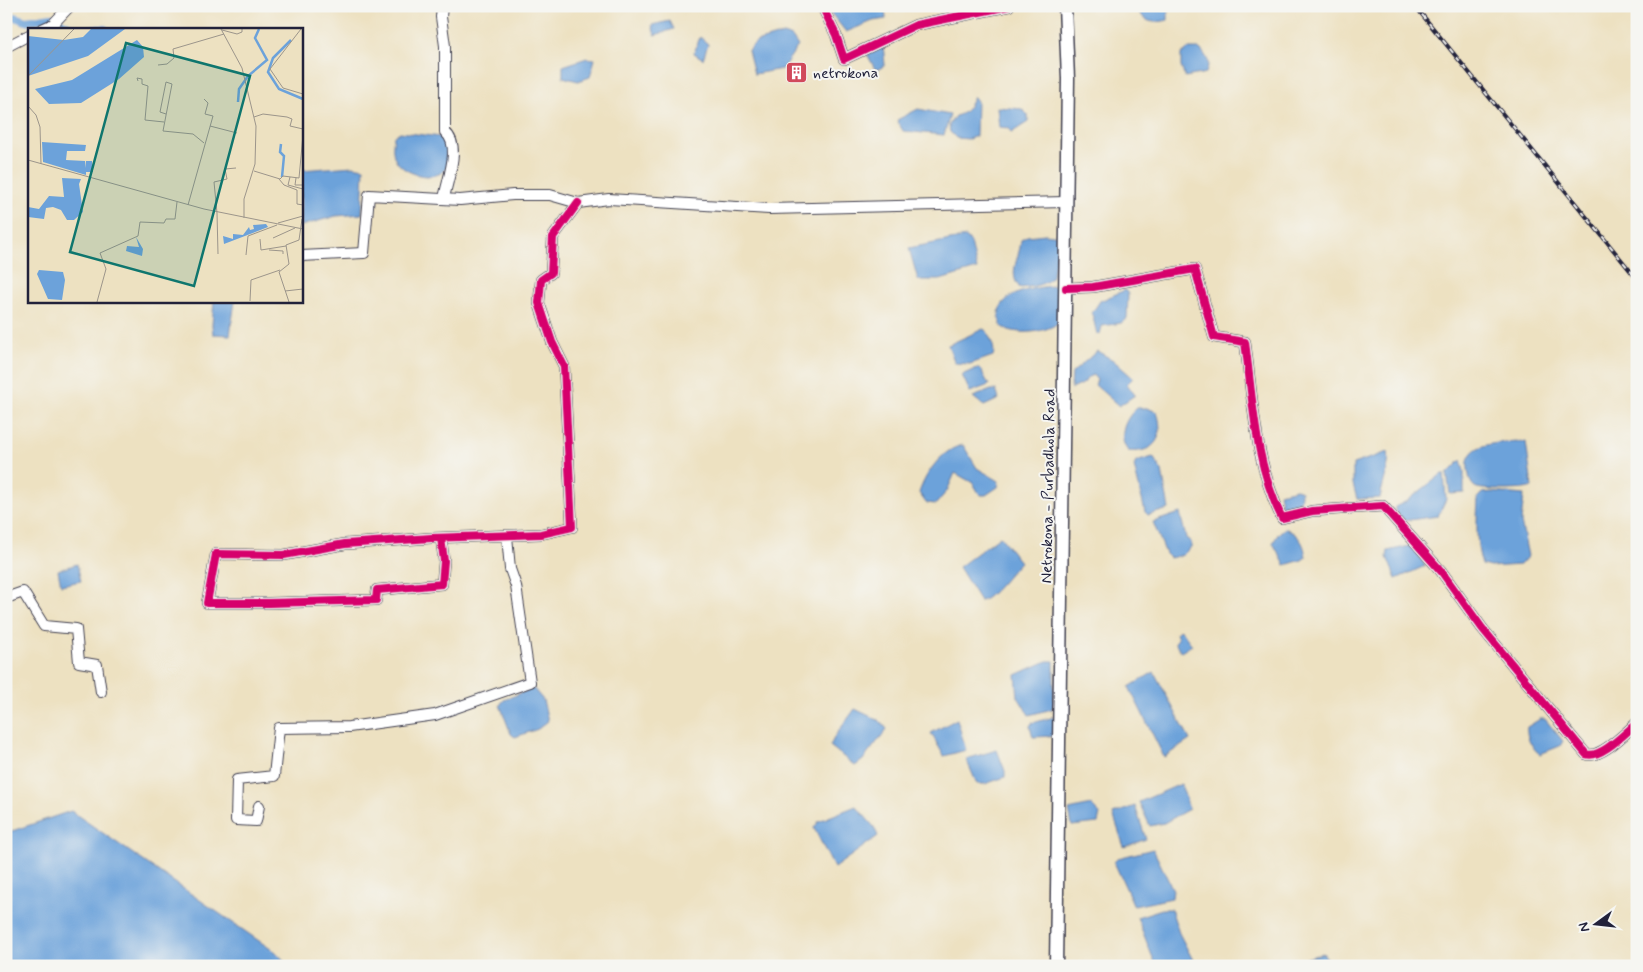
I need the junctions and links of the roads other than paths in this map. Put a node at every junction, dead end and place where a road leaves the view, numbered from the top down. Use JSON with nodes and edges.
{"nodes":[{"id":1,"x":70,"y":6,"type":"edge"},
{"id":2,"x":442,"y":6,"type":"edge"},
{"id":3,"x":822,"y":6,"type":"edge"},
{"id":4,"x":1009,"y":6,"type":"edge"},
{"id":5,"x":1066,"y":6,"type":"edge"},
{"id":6,"x":44,"y":28,"type":"edge"},
{"id":7,"x":28,"y":36,"type":"edge"},
{"id":8,"x":6,"y":47,"type":"edge"},
{"id":9,"x":444,"y":199,"type":"junction"},
{"id":10,"x":1066,"y":202,"type":"junction"},
{"id":11,"x":578,"y":203,"type":"junction"},
{"id":12,"x":302,"y":256,"type":"edge"},
{"id":13,"x":1066,"y":288,"type":"junction"},
{"id":14,"x":507,"y":536,"type":"junction"},
{"id":15,"x":441,"y":538,"type":"junction"},
{"id":16,"x":6,"y":598,"type":"edge"},
{"id":17,"x":101,"y":692,"type":"dead end"},
{"id":18,"x":1637,"y":723,"type":"edge"},
{"id":19,"x":259,"y":806,"type":"dead end"},
{"id":20,"x":1056,"y":966,"type":"edge"}],
"edges":[{"from":1,"to":6,"type":"street"},
{"from":2,"to":9,"type":"street"},
{"from":3,"to":4,"type":"street"},
{"from":5,"to":10,"type":"main road","name":"Netrokona - Purbadhola Road"},
{"from":7,"to":8,"type":"street"},
{"from":9,"to":11,"type":"street"},
{"from":9,"to":12,"type":"street"},
{"from":10,"to":11,"type":"street"},
{"from":10,"to":13,"type":"main road","name":"Netrokona - Purbadhola Road"},
{"from":11,"to":14,"type":"street"},
{"from":13,"to":18,"type":"street"},
{"from":13,"to":20,"type":"main road","name":"Netrokona - Purbadhola Road"},
{"from":14,"to":15,"type":"street"},
{"from":14,"to":19,"type":"street"},
{"from":15,"to":15,"type":"street"},
{"from":16,"to":17,"type":"street"}]}
